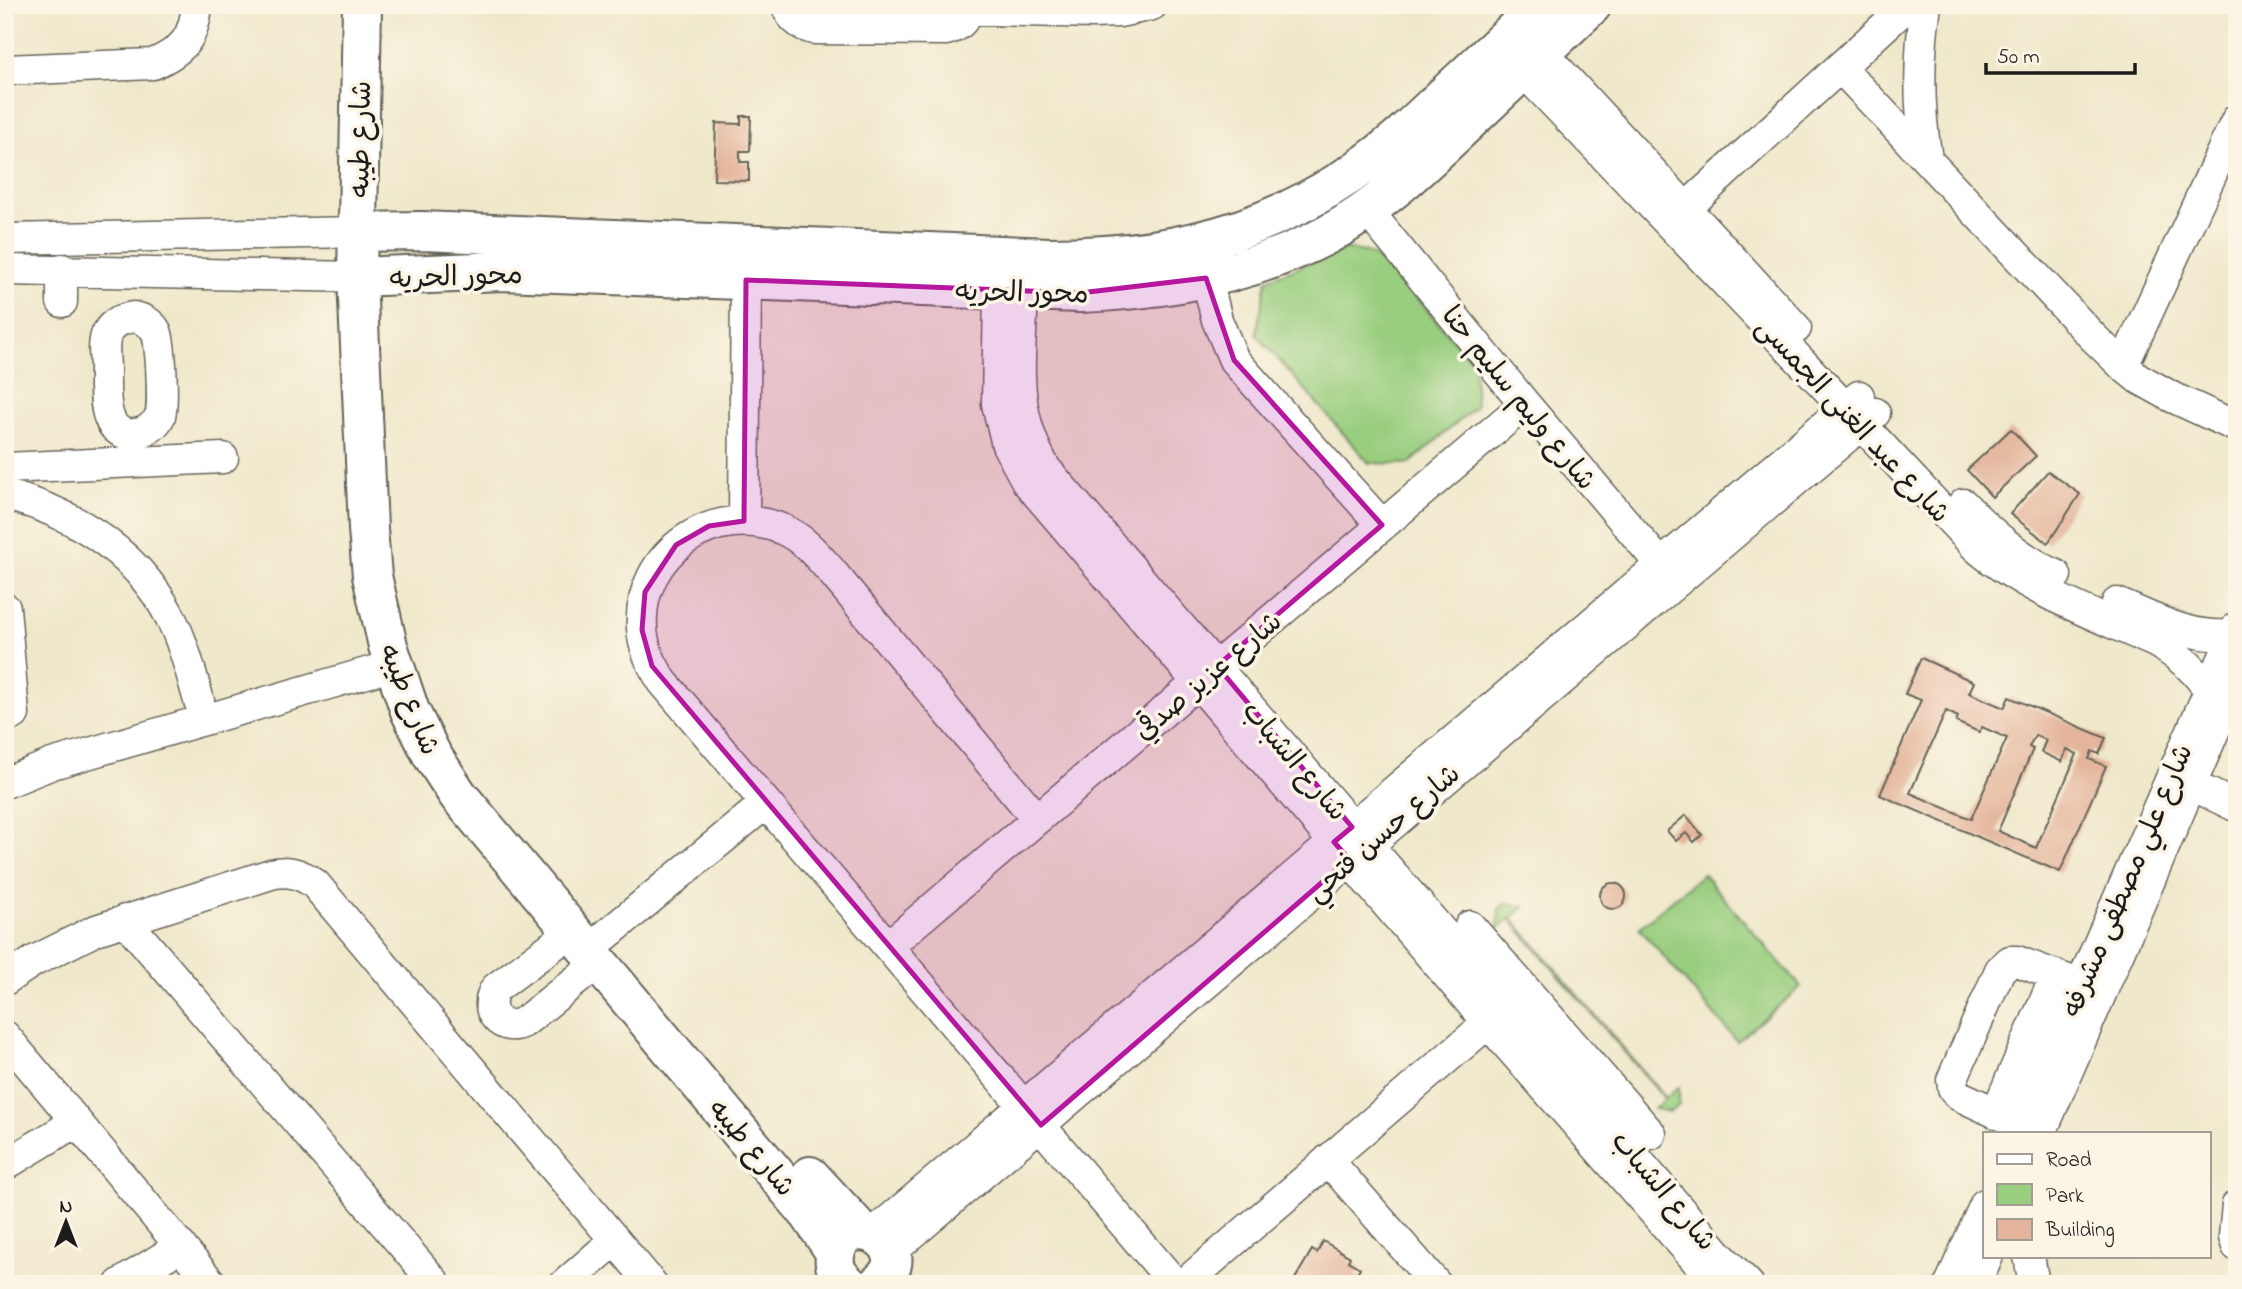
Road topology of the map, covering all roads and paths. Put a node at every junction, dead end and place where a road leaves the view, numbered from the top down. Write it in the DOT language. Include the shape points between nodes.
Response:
graph roads {
  1 [pos="197,5"];
  2 [pos="362,5"];
  3 [pos="385,5"];
  4 [pos="786,5"];
  5 [pos="821,5"];
  6 [pos="1152,5"];
  7 [pos="1541,5"];
  8 [pos="1592,5"];
  9 [pos="1908,5"];
  10 [pos="1926,5"];
  11 [pos="968,10"];
  12 [pos="1532,62"];
  13 [pos="1840,67"];
  14 [pos="5,70"];
  15 [pos="2237,118"];
  16 [pos="1927,159"];
  17 [pos="1686,208"];
  18 [pos="1367,209"];
  19 [pos="368,232"];
  20 [pos="5,239"];
  21 [pos="1203,260"];
  22 [pos="5,270"];
  23 [pos="62,270"];
  24 [pos="133,271"];
  25 [pos="368,277"];
  26 [pos="746,280"];
  27 [pos="1011,291"];
  28 [pos="62,302"];
  29 [pos="134,317"];
  30 [pos="2123,366"];
  31 [pos="1525,404"];
  32 [pos="1860,410"];
  33 [pos="2237,427"];
  34 [pos="223,458"];
  35 [pos="5,468"];
  36 [pos="5,495"];
  37 [pos="744,521"];
  38 [pos="1382,525"];
  39 [pos="1667,574"];
  40 [pos="5,608"];
  41 [pos="2235,632"];
  42 [pos="391,655"];
  43 [pos="1208,674"];
  44 [pos="2222,693"];
  45 [pos="199,701"];
  46 [pos="14,714"];
  47 [pos="5,761"];
  48 [pos="5,783"];
  49 [pos="2192,785"];
  50 [pos="766,803"];
  51 [pos="2237,807"];
  52 [pos="1037,820"];
  53 [pos="1350,843"];
  54 [pos="125,920"];
  55 [pos="1471,926"];
  56 [pos="591,943"];
  57 [pos="888,946"];
  58 [pos="5,980"];
  59 [pos="2068,980"];
  60 [pos="1488,1023"];
  61 [pos="5,1036"];
  62 [pos="1033,1115"];
  63 [pos="76,1122"];
  64 [pos="2018,1126"];
  65 [pos="1651,1134"];
  66 [pos="1328,1160"];
  67 [pos="5,1166"];
  68 [pos="2237,1205"];
  69 [pos="1983,1209"];
  70 [pos="615,1240"];
  71 [pos="181,1246"];
  72 [pos="2237,1246"];
  73 [pos="1987,1258"];
  74 [pos="2029,1258"];
  75 [pos="864,1262"];
  76 [pos="120,1284"];
  77 [pos="212,1284"];
  78 [pos="436,1284"];
  79 [pos="565,1284"];
  80 [pos="652,1284"];
  81 [pos="1175,1284"];
  82 [pos="1184,1284"];
  83 [pos="1436,1284"];
  84 [pos="1717,1284"];
  85 [pos="1748,1284"];
  86 [pos="1950,1284"];
  87 [pos="1976,1284"];
  88 [pos="2034,1284"];
  1 -- 14 [label="street" via="186,42 153,64"];
  2 -- 19 [label="main road, شارع طيبه"];
  3 -- 19 [label="main road, شارع طيبه"];
  4 -- 11 [label="street" via="798,23 813,29 946,30 963,22"];
  5 -- 11 [label="street"];
  6 -- 11 [label="street" via="1093,13"];
  7 -- 21 [label="main road, محور الحريه" via="1362,168 1316,197 1242,230"];
  8 -- 12 [label="main road, محور الحريه"];
  9 -- 13 [label="street"];
  10 -- 16 [label="street" via="1919,91"];
  12 -- 17 [label="street, شارع عبد الغنى الجمسى"];
  12 -- 18 [label="main road, محور الحريه"];
  12 -- 32 [label="street, شارع عبد الغنى الجمسى"];
  13 -- 16 [label="street"];
  13 -- 17 [label="street"];
  15 -- 30 [label="street"];
  16 -- 30 [label="street"];
  17 -- 32 [label="street, شارع عبد الغنى الجمسى"];
  18 -- 21 [label="main road, محور الحريه" via="1328,234 1260,264"];
  18 -- 31 [label="street, شارع وليم سليم حنا"];
  19 -- 20 [label="street"];
  19 -- 21 [label="main road, محور الحريه"];
  19 -- 25 [label="main road, شارع طيبه"];
  21 -- 27 [label="main road, محور الحريه" via="1169,286 1110,292"];
  21 -- 38 [label="street" via="1217,320 1234,360"];
  22 -- 23 [label="street"];
  23 -- 24 [label="street"];
  23 -- 28 [label="street"];
  24 -- 25 [label="street"];
  24 -- 29 [label="street"];
  25 -- 26 [label="main road, محور الحريه" via="503,271"];
  25 -- 42 [label="main road, شارع طيبه" via="370,552 376,600"];
  25 -- 56 [label="main road, شارع طيبه" via="395,575 416,663 443,725 478,783"];
  26 -- 27 [label="main road, محور الحريه"];
  26 -- 37 [label="street"];
  27 -- 43 [label="street, شارع الشباب" via="998,404 1016,464 1041,499"];
  30 -- 33 [label="street" via="2155,388"];
  31 -- 38 [label="street, شارع عزيز صدقي"];
  31 -- 39 [label="street, شارع وليم سليم حنا"];
  32 -- 39 [label="street, شارع حسن فتحي"];
  32 -- 41 [label="street, شارع عبد الغنى الجمسى" via="1989,531 2035,564 2188,632 2210,636"];
  32 -- 44 [label="street, شارع عبد الغنى الجمسى" via="1991,560 2024,582 2157,643"];
  34 -- 35 [label="street"];
  36 -- 45 [label="street" via="69,517 131,563 156,593 175,627"];
  37 -- 50 [label="street" via="709,526 663,558 645,592 642,630 652,666 663,682"];
  37 -- 52 [label="street" via="786,531 819,557"];
  38 -- 43 [label="street, شارع عزيز صدقي"];
  39 -- 53 [label="street, شارع حسن فتحي"];
  40 -- 46 [label="street"];
  41 -- 44 [label="street, شارع علي مصطفى مشرفه"];
  42 -- 45 [label="street"];
  42 -- 48 [label="street"];
  42 -- 56 [label="main road, شارع طيبه" via="410,711 444,775 473,815"];
  43 -- 52 [label="street, شارع عزيز صدقي"];
  43 -- 53 [label="street, شارع الشباب"];
  44 -- 49 [label="street, شارع علي مصطفى مشرفه"];
  44 -- 59 [label="street, شارع علي مصطفى مشرفه"];
  45 -- 47 [label="street"];
  49 -- 51 [label="street"];
  49 -- 64 [label="street, شارع علي مصطفى مشرفه"];
  50 -- 56 [label="street"];
  50 -- 57 [label="street"];
  52 -- 57 [label="street, شارع عزيز صدقي"];
  53 -- 60 [label="street, شارع الشباب"];
  53 -- 62 [label="street, شارع حسن فتحي"];
  53 -- 85 [label="street, شارع الشباب"];
  54 -- 58 [label="street" via="65,944"];
  54 -- 70 [label="street" via="282,871 305,877"];
  54 -- 78 [label="street"];
  55 -- 65 [label="street"];
  56 -- 75 [label="main road, شارع طيبه" via="809,1214"];
  57 -- 62 [label="street"];
  59 -- 64 [label="street, شارع علي مصطفى مشرفه"];
  59 -- 64 [label="street" via="2017,961 2004,965 1952,1080 1958,1095"];
  60 -- 66 [label="street"];
  60 -- 84 [label="street, شارع الشباب"];
  61 -- 63 [label="street"];
  62 -- 75 [label="street, شارع حسن فتحي"];
  62 -- 81 [label="street"];
  63 -- 67 [label="street"];
  63 -- 71 [label="street"];
  66 -- 82 [label="street"];
  66 -- 83 [label="street"];
  68 -- 72 [label="street"];
  69 -- 86 [label="street"];
  70 -- 79 [label="street"];
  70 -- 80 [label="street"];
  71 -- 76 [label="street"];
  71 -- 77 [label="street"];
  73 -- 87 [label="street"];
  74 -- 88 [label="street"];
}
